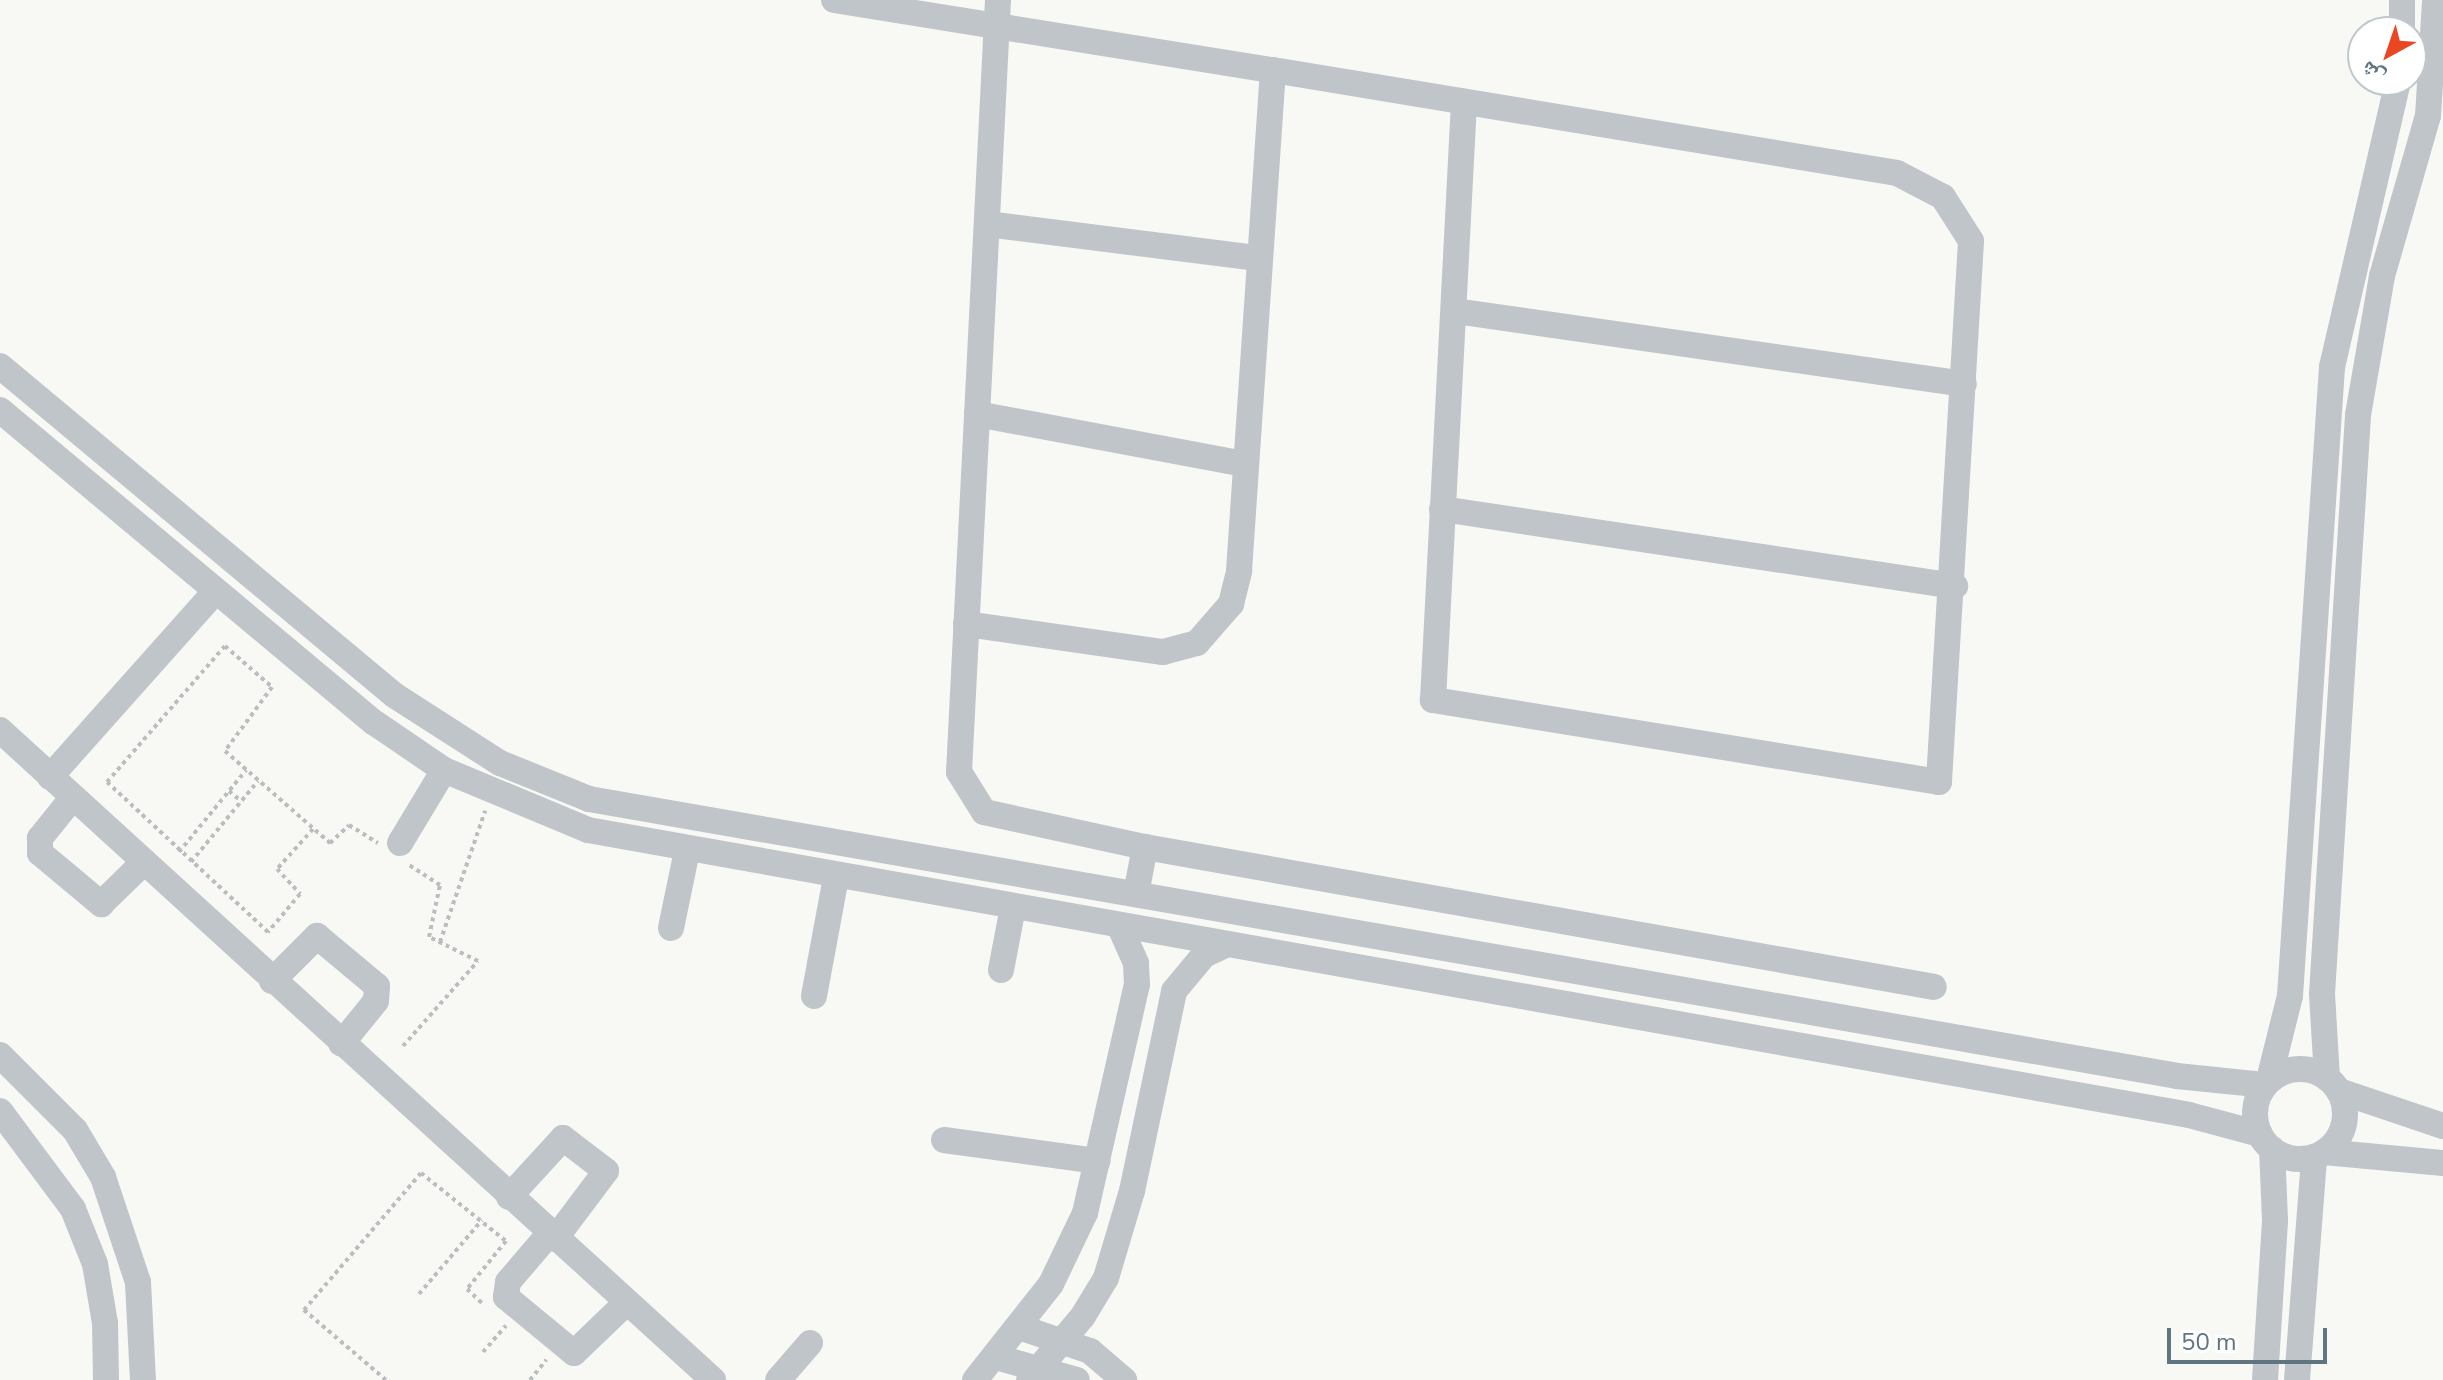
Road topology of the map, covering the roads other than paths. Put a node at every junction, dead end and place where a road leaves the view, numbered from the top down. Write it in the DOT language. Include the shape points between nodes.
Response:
graph roads {
  1 [pos="834,0"];
  2 [pos="998,0"];
  3 [pos="2435,0"];
  4 [pos="996,28"];
  5 [pos="1273,70"];
  6 [pos="2394,96"];
  7 [pos="1464,102"];
  8 [pos="987,224"];
  9 [pos="1258,258"];
  10 [pos="1455,311"];
  11 [pos="0,366"];
  12 [pos="1964,384"];
  13 [pos="0,410"];
  14 [pos="977,414"];
  15 [pos="1244,464"];
  16 [pos="130,476"];
  17 [pos="107,500"];
  18 [pos="1442,509"];
  19 [pos="1955,586"];
  20 [pos="216,591"];
  21 [pos="966,624"];
  22 [pos="328,643"];
  23 [pos="306,665"];
  24 [pos="0,730"];
  25 [pos="444,770"];
  26 [pos="50,777"];
  27 [pos="73,797"];
  28 [pos="1145,847"];
  29 [pos="395,850"];
  30 [pos="687,851"];
  31 [pos="144,862"];
  32 [pos="836,877"];
  33 [pos="1064,882"];
  34 [pos="1136,894"];
  35 [pos="1013,907"];
  36 [pos="1059,914"];
  37 [pos="1310,922"];
  38 [pos="1120,927"];
  39 [pos="671,928"];
  40 [pos="1225,945"];
  41 [pos="1304,959"];
  42 [pos="1001,970"];
  43 [pos="272,981"];
  44 [pos="1934,987"];
  45 [pos="814,996"];
  46 [pos="341,1044"];
  47 [pos="0,1055"];
  48 [pos="2267,1083"];
  49 [pos="2333,1084"];
  50 [pos="0,1111"];
  51 [pos="2443,1126"];
  52 [pos="944,1140"];
  53 [pos="2266,1141"];
  54 [pos="2319,1154"];
  55 [pos="1098,1161"];
  56 [pos="2443,1163"];
  57 [pos="509,1197"];
  58 [pos="552,1236"];
  59 [pos="626,1303"];
  60 [pos="1019,1327"];
  61 [pos="1063,1339"];
  62 [pos="810,1343"];
  63 [pos="996,1357"];
  64 [pos="1034,1373"];
  65 [pos="106,1380"];
  66 [pos="143,1380"];
  67 [pos="713,1380"];
  68 [pos="778,1380"];
  69 [pos="975,1380"];
  70 [pos="1077,1380"];
  71 [pos="1124,1380"];
  72 [pos="2265,1380"];
  73 [pos="2297,1380"];
  1 -- 4 [label="street"];
  2 -- 4 [label="street"];
  3 -- 49 [label="street" via="2428,116 2382,276 2358,415 2322,994"];
  4 -- 5 [label="street"];
  4 -- 8 [label="street"];
  5 -- 7 [label="street"];
  5 -- 9 [label="street"];
  6 -- 48 [label="street" via="2332,367 2290,996"];
  7 -- 10 [label="street"];
  7 -- 12 [label="street" via="1922,182 1960,217 1971,241"];
  8 -- 9 [label="street"];
  8 -- 14 [label="street"];
  9 -- 15 [label="street"];
  10 -- 12 [label="street"];
  10 -- 18 [label="street"];
  11 -- 16 [label="street"];
  12 -- 19 [label="street"];
  13 -- 17 [label="street"];
  14 -- 15 [label="street"];
  14 -- 21 [label="street"];
  15 -- 21 [label="street" via="1239,571 1231,604 1197,643 1163,652"];
  16 -- 17 [label="street"];
  16 -- 22 [label="street"];
  17 -- 20 [label="street"];
  18 -- 19 [label="street"];
  18 -- 19 [label="street" via="1433,700 1939,782"];
  20 -- 23 [label="street"];
  20 -- 26 [label="street"];
  21 -- 28 [label="street" via="959,772 974,801 996,819"];
  22 -- 23 [label="street"];
  22 -- 33 [label="street" via="458,739 589,799"];
  23 -- 25 [label="street"];
  24 -- 26 [label="street"];
  25 -- 29 [label="street"];
  25 -- 30 [label="street" via="491,794 588,830"];
  26 -- 27 [label="street"];
  27 -- 31 [label="street"];
  27 -- 31 [label="street" via="40,838 40,853 101,904"];
  28 -- 34 [label="street"];
  28 -- 44 [label="street"];
  30 -- 32 [label="street"];
  30 -- 39 [label="street"];
  31 -- 43 [label="street"];
  32 -- 35 [label="street"];
  32 -- 45 [label="street"];
  33 -- 34 [label="street"];
  33 -- 36 [label="street"];
  34 -- 37 [label="street"];
  35 -- 36 [label="street"];
  35 -- 42 [label="street"];
  36 -- 38 [label="street"];
  37 -- 41 [label="street"];
  37 -- 48 [label="street" via="2177,1076"];
  38 -- 40 [label="street"];
  38 -- 55 [label="street" via="1136,963 1137,984"];
  40 -- 41 [label="street"];
  40 -- 61 [label="street" via="1204,955 1174,991 1116,1250 1096,1297"];
  41 -- 53 [label="street" via="2189,1115"];
  43 -- 46 [label="street"];
  43 -- 46 [label="street" via="317,936 377,986 376,1001"];
  46 -- 57 [label="street"];
  47 -- 66 [label="street" via="75,1130 103,1177 138,1282"];
  48 -- 49 [label="street" via="2291,1069"];
  48 -- 53 [label="street" via="2255,1109"];
  49 -- 51 [label="street"];
  49 -- 54 [label="street" via="2341,1131"];
  50 -- 65 [label="street" via="73,1209 95,1264 105,1323"];
  52 -- 55 [label="street"];
  53 -- 54 [label="street"];
  53 -- 72 [label="street" via="2275,1220"];
  54 -- 56 [label="street"];
  54 -- 73 [label="street"];
  55 -- 60 [label="street" via="1076,1238"];
  57 -- 58 [label="street"];
  57 -- 58 [label="street" via="563,1138 606,1171"];
  58 -- 59 [label="street"];
  58 -- 59 [label="street" via="508,1282 506,1297 574,1353 585,1349"];
  59 -- 67 [label="street"];
  60 -- 61 [label="street"];
  60 -- 63 [label="street"];
  61 -- 64 [label="street"];
  61 -- 71 [label="street" via="1090,1351"];
  62 -- 68 [label="street"];
  63 -- 64 [label="street"];
  63 -- 69 [label="street"];
  64 -- 70 [label="street"];
}
